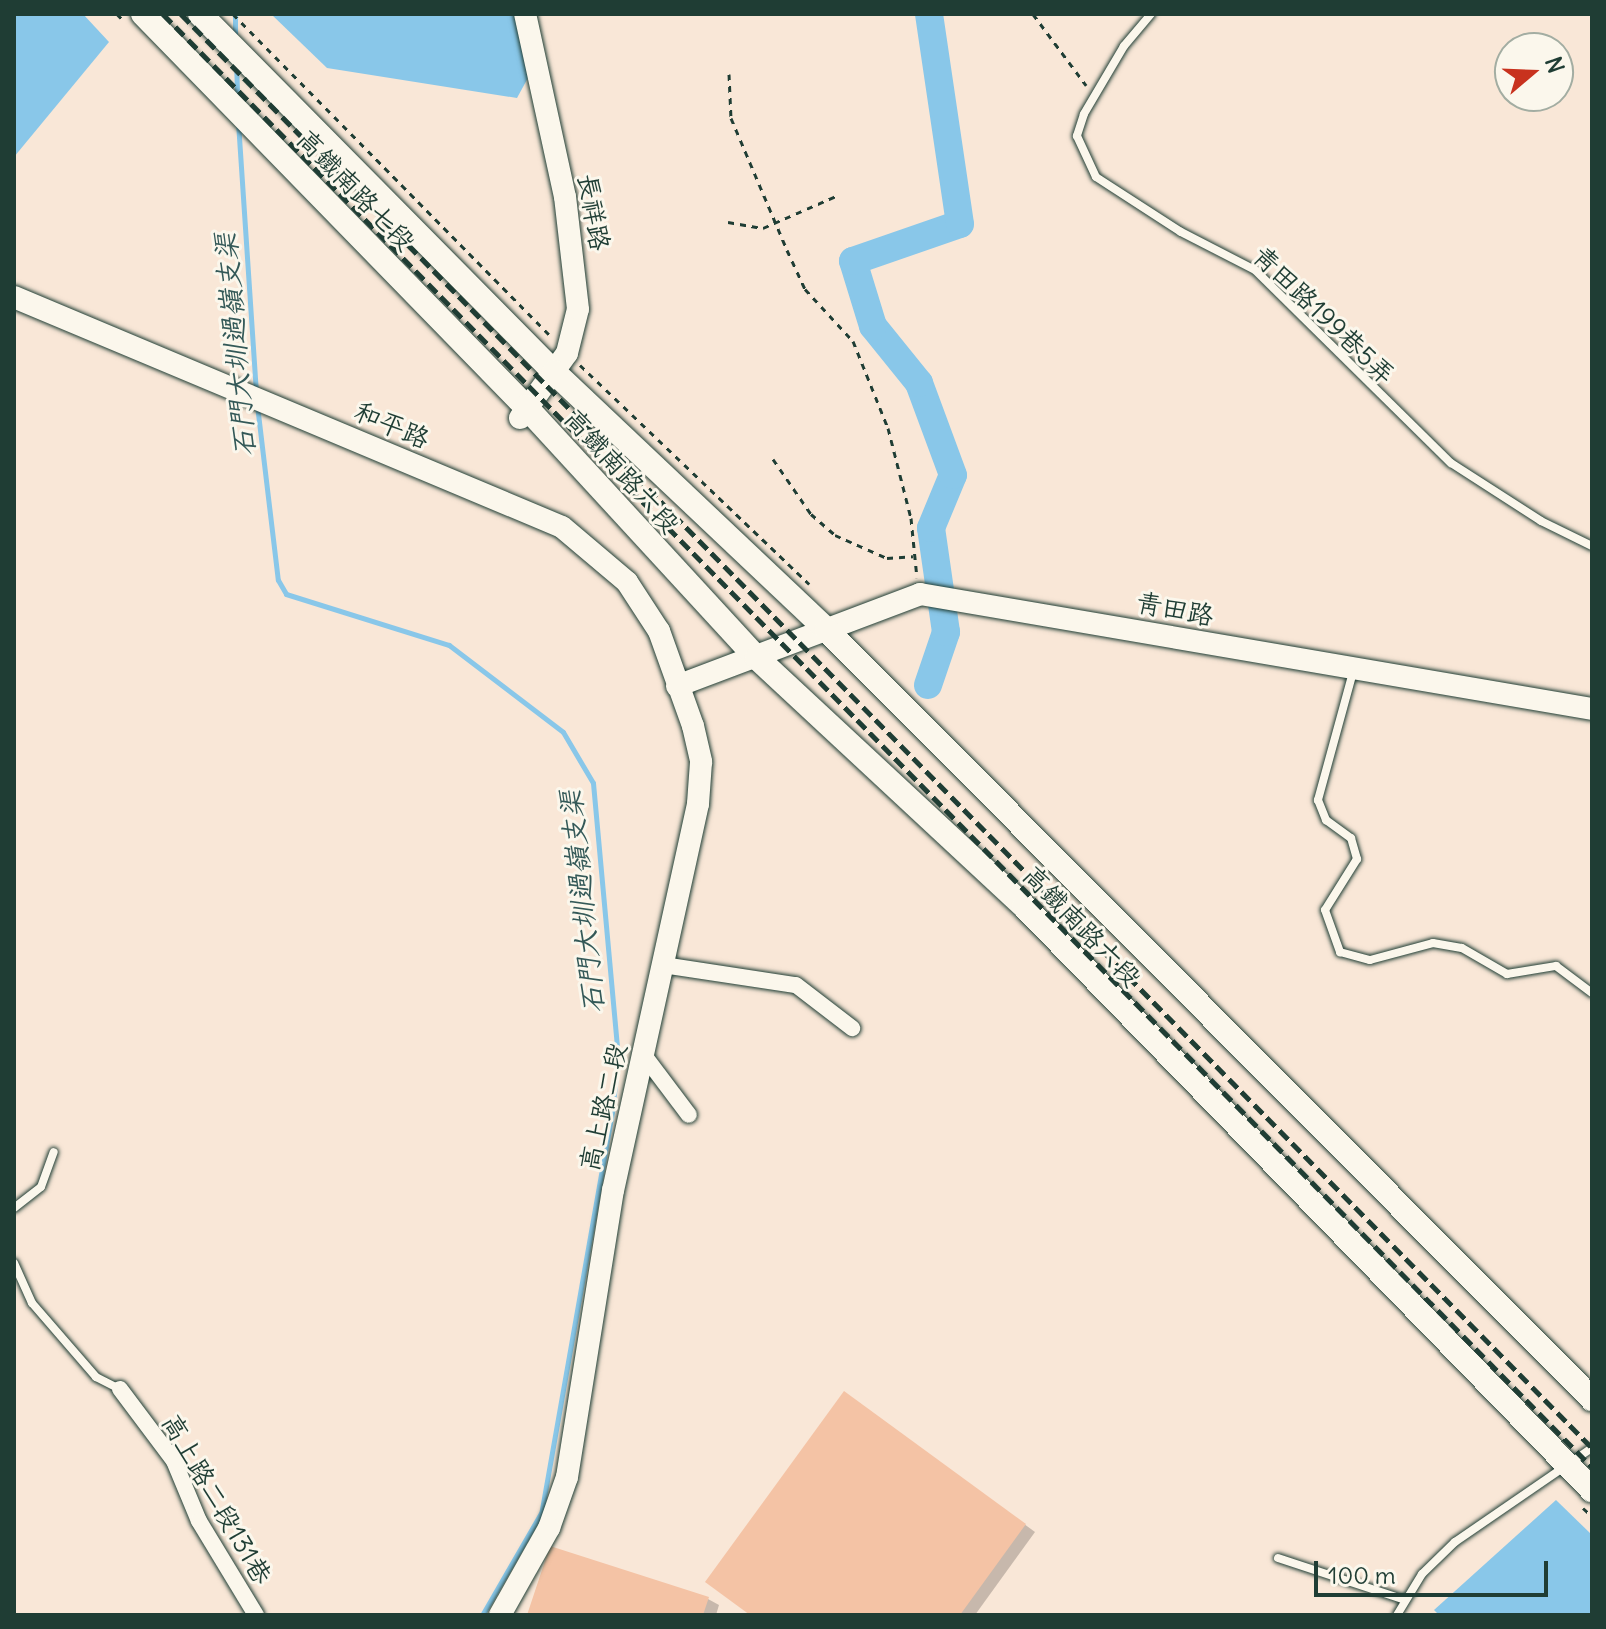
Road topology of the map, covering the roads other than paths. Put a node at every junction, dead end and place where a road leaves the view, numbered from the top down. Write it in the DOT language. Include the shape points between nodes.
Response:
graph roads {
  1 [pos="143,14"];
  2 [pos="525,14"];
  3 [pos="1151,14"];
  4 [pos="219,26"];
  5 [pos="14,297"];
  6 [pos="554,372"];
  7 [pos="523,413"];
  8 [pos="1592,546"];
  9 [pos="827,630"];
  10 [pos="757,658"];
  11 [pos="1353,671"];
  12 [pos="677,686"];
  13 [pos="1592,709"];
  14 [pos="663,965"];
  15 [pos="1592,993"];
  16 [pos="852,1028"];
  17 [pos="643,1054"];
  18 [pos="689,1115"];
  19 [pos="54,1152"];
  20 [pos="14,1208"];
  21 [pos="14,1263"];
  22 [pos="120,1389"];
  23 [pos="1592,1399"];
  24 [pos="1592,1448"];
  25 [pos="1565,1464"];
  26 [pos="1592,1490"];
  27 [pos="1278,1558"];
  28 [pos="1405,1600"];
  29 [pos="256,1615"];
  30 [pos="500,1615"];
  31 [pos="1397,1615"];
  1 -- 7 [label="main road, 高鐵南路七段"];
  2 -- 6 [label="street, 長祥路" via="575,262 578,309 567,353"];
  3 -- 8 [label="lane, 青田路199巷5弄" via="1094,94 1077,136 1096,177 1181,232 1255,270 1451,463 1541,521"];
  4 -- 6 [label="main road, 高鐵南路七段"];
  5 -- 12 [label="street, 和平路" via="562,527 627,582 659,631"];
  6 -- 7 [label="street, 長祥路"];
  6 -- 9 [label="main road, 高鐵南路六段"];
  7 -- 10 [label="main road, 高鐵南路六段"];
  9 -- 10 [label="street"];
  9 -- 11 [label="street, 青田路" via="937,596"];
  9 -- 23 [label="main road, 高鐵南路六段"];
  10 -- 12 [label="street"];
  10 -- 25 [label="main road, 高鐵南路六段" via="1024,906"];
  11 -- 13 [label="street, 青田路"];
  11 -- 15 [label="lane" via="1318,800 1326,820 1351,838 1357,859 1325,910 1340,952 1370,960 1433,943 1462,948 1507,974 1556,966"];
  12 -- 14 [label="street, 高上路二段" via="701,762 698,804"];
  14 -- 16 [label="street" via="796,985"];
  14 -- 17 [label="street, 高上路二段"];
  17 -- 18 [label="street"];
  17 -- 30 [label="street, 高上路二段" via="613,1190 567,1477 549,1528"];
  19 -- 20 [label="lane" via="41,1187"];
  21 -- 22 [label="lane, 高上路二段131巷" via="32,1303 96,1377"];
  22 -- 29 [label="street, 高上路二段131巷" via="174,1461 199,1521"];
  24 -- 25 [label="lane"];
  25 -- 26 [label="main road, 高鐵南路六段"];
  25 -- 28 [label="lane" via="1455,1542 1422,1574"];
  27 -- 28 [label="lane"];
  28 -- 31 [label="lane"];
}
